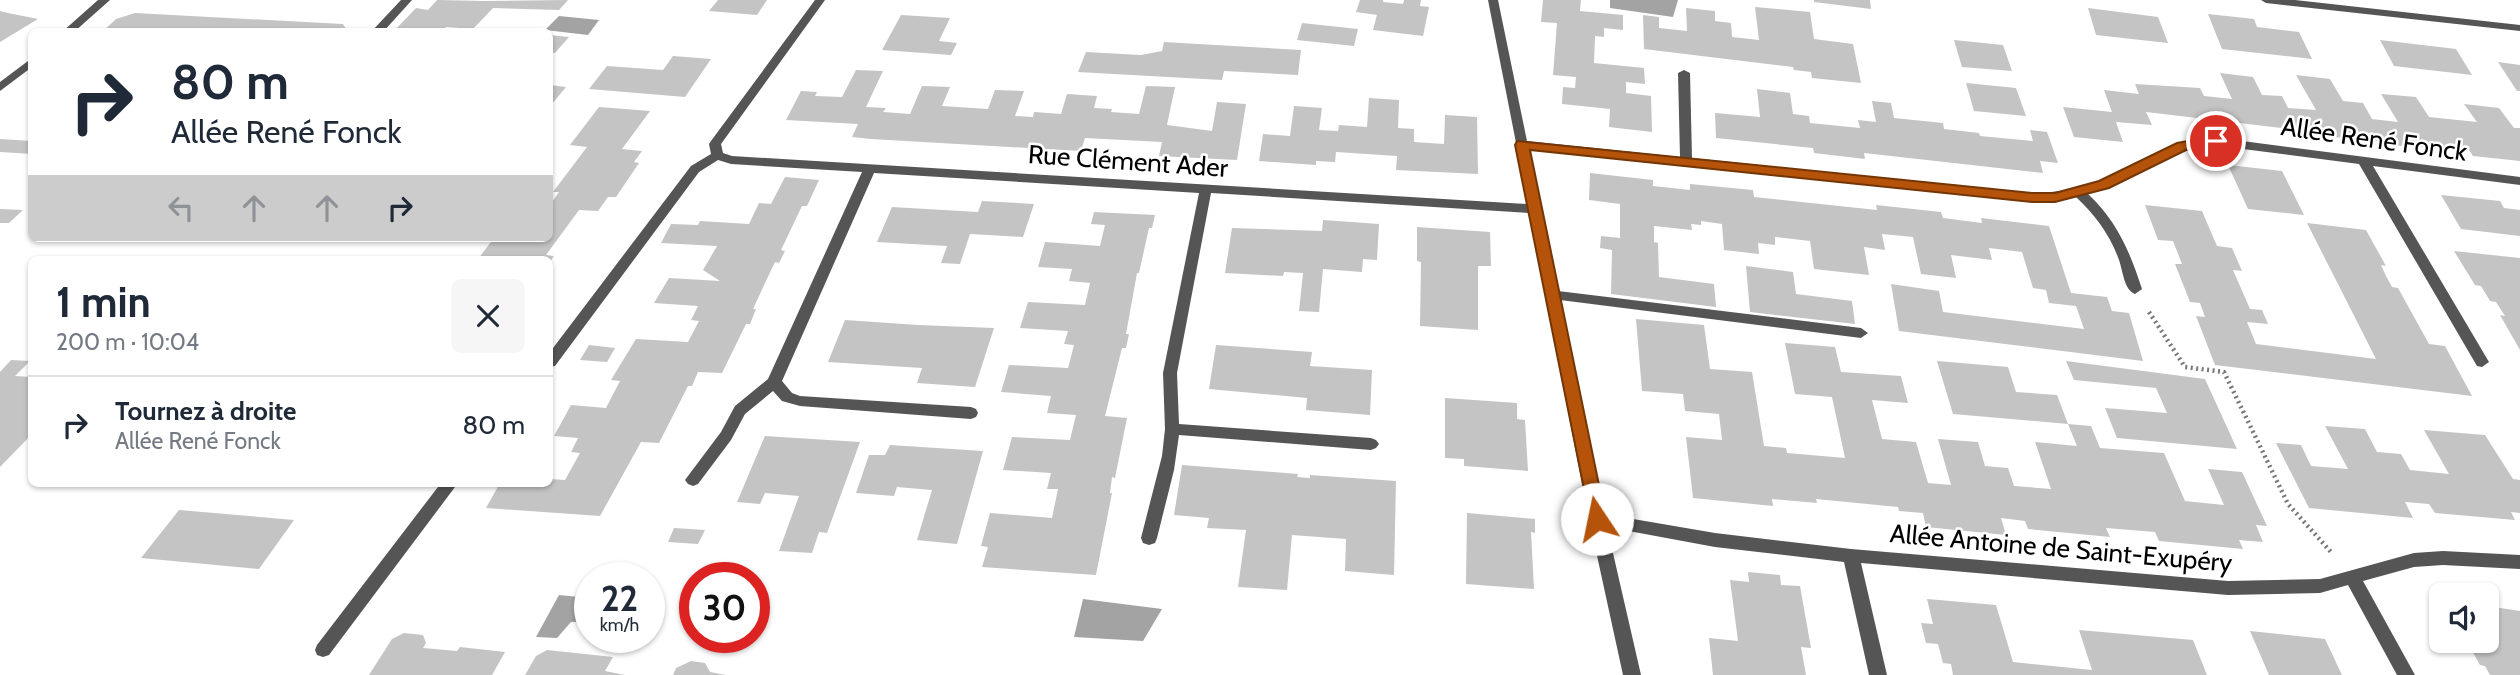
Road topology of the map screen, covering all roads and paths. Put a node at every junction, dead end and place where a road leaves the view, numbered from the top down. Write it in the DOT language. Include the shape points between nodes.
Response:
graph roads {
  1 [pos="105,0"];
  2 [pos="407,0"];
  3 [pos="820,0"];
  4 [pos="1493,0"];
  5 [pos="2266,0"];
  6 [pos="72,28"];
  7 [pos="380,28"];
  8 [pos="2520,28"];
  9 [pos="28,64"];
  10 [pos="1684,74"];
  11 [pos="0,88"];
  12 [pos="1522,145"];
  13 [pos="718,155"];
  14 [pos="1686,160"];
  15 [pos="2363,160"];
  16 [pos="870,167"];
  17 [pos="2520,181"];
  18 [pos="1206,188"];
  19 [pos="2079,192"];
  20 [pos="1537,209"];
  21 [pos="2136,289"];
  22 [pos="1554,295"];
  23 [pos="1861,333"];
  24 [pos="553,358"];
  25 [pos="2482,362"];
  26 [pos="774,382"];
  27 [pos="971,413"];
  28 [pos="1172,429"];
  29 [pos="1371,444"];
  30 [pos="694,480"];
  31 [pos="447,487"];
  32 [pos="1597,519"];
  33 [pos="1149,538"];
  34 [pos="1851,556"];
  35 [pos="2520,562"];
  36 [pos="2352,577"];
  37 [pos="323,650"];
  38 [pos="1632,675"];
  39 [pos="1878,675"];
  40 [pos="2406,675"];
  1 -- 6 [label="street"];
  2 -- 7 [label="street"];
  3 -- 13 [label="street" via="716,145"];
  4 -- 12 [label="street"];
  5 -- 8 [label="street"];
  9 -- 11 [label="street"];
  10 -- 14 [label="street"];
  12 -- 14 [label="street, Allée René Fonck"];
  12 -- 20 [label="street"];
  13 -- 16 [label="street, Rue Clément Ader" via="731,160"];
  13 -- 24 [label="street" via="695,169"];
  14 -- 19 [label="street, Allée René Fonck" via="2032,198"];
  15 -- 17 [label="street, Allée René Fonck"];
  15 -- 19 [label="street, Allée René Fonck" via="2204,140"];
  15 -- 25 [label="street"];
  16 -- 18 [label="street, Rue Clément Ader"];
  16 -- 26 [label="street"];
  18 -- 20 [label="street, Rue Clément Ader"];
  18 -- 28 [label="street" via="1170,373"];
  19 -- 21 [label="street" via="2116,234"];
  20 -- 22 [label="street"];
  21 -- 36 [label="path" via="2185,367 2224,372 2288,504"];
  22 -- 23 [label="street"];
  22 -- 32 [label="street"];
  26 -- 27 [label="street" via="788,397 800,401"];
  26 -- 30 [label="street" via="740,410"];
  28 -- 29 [label="street"];
  28 -- 33 [label="street"];
  31 -- 37 [label="street"];
  32 -- 34 [label="street, Allée Antoine de Saint-Exupéry" via="1715,540"];
  32 -- 38 [label="street"];
  34 -- 36 [label="street, Allée Antoine de Saint-Exupéry" via="2228,587 2320,586"];
  34 -- 39 [label="street"];
  35 -- 36 [label="street, Allée Antoine de Saint-Exupéry" via="2424,559"];
  36 -- 40 [label="street"];
}
